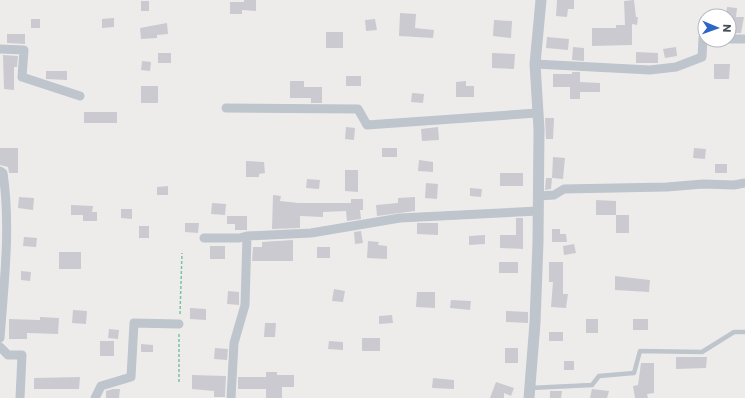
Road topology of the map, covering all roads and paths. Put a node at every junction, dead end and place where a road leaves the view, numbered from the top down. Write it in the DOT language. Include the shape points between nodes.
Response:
graph roads {
  1 [pos="541,0"];
  2 [pos="702,48"];
  3 [pos="0,49"];
  4 [pos="535,64"];
  5 [pos="80,96"];
  6 [pos="226,108"];
  7 [pos="536,113"];
  8 [pos="0,171"];
  9 [pos="745,184"];
  10 [pos="539,196"];
  11 [pos="538,211"];
  12 [pos="247,236"];
  13 [pos="204,238"];
  14 [pos="179,324"];
  15 [pos="745,332"];
  16 [pos="0,338"];
  17 [pos="0,347"];
  18 [pos="529,393"];
  19 [pos="20,398"];
  20 [pos="95,398"];
  21 [pos="231,398"];
  1 -- 4 [label="street"];
  2 -- 4 [label="street" via="702,57 676,67 650,70"];
  3 -- 5 [label="street" via="24,50 22,76"];
  4 -- 7 [label="street"];
  6 -- 7 [label="street" via="358,109 368,125"];
  7 -- 10 [label="street" via="539,129"];
  8 -- 16 [label="street" via="3,173 7,198 7,250"];
  9 -- 10 [label="street" via="564,190 554,195"];
  10 -- 11 [label="street"];
  11 -- 12 [label="street" via="400,218 312,233"];
  11 -- 18 [label="street" via="535,323"];
  12 -- 13 [label="street"];
  12 -- 21 [label="street" via="245,305 234,343"];
  14 -- 20 [label="street" via="134,323 131,377 101,386"];
  15 -- 18 [label="lane" via="734,332 702,352 640,351 634,373 599,376 592,385"];
  17 -- 19 [label="street" via="8,355 22,355"];
}
